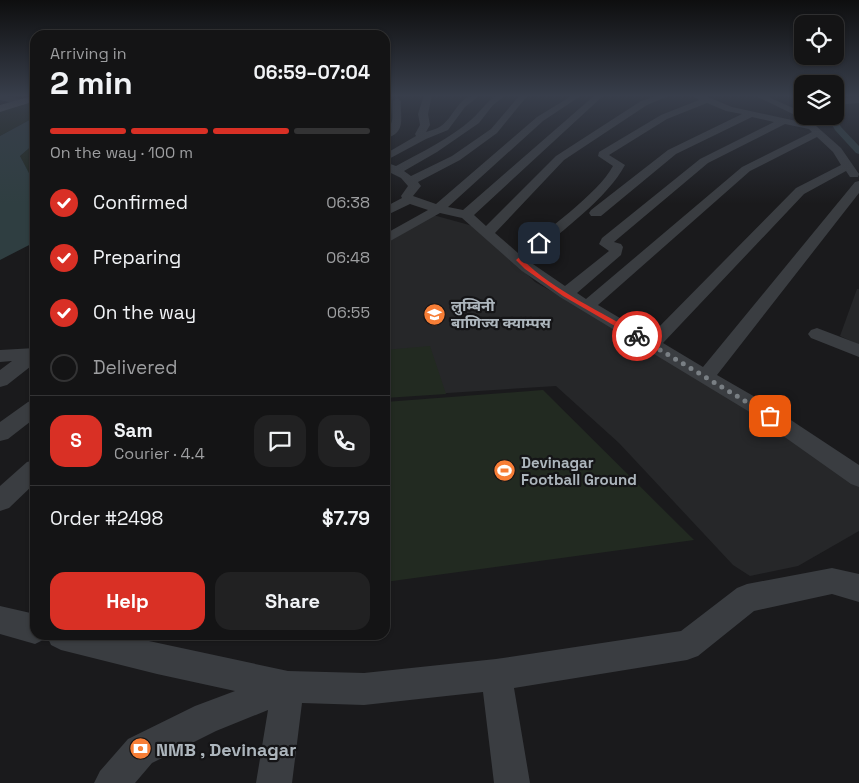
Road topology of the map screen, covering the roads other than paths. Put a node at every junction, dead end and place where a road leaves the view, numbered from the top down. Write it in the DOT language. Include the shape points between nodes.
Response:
graph roads {
  1 [pos="421,132"];
  2 [pos="435,132"];
  3 [pos="460,132"];
  4 [pos="493,132"];
  5 [pos="526,132"];
  6 [pos="559,132"];
  7 [pos="600,132"];
  8 [pos="640,132"];
  9 [pos="710,132"];
  10 [pos="762,132"];
  11 [pos="812,132"];
  12 [pos="817,132"];
  13 [pos="422,136"];
  14 [pos="847,166"];
  15 [pos="393,170"];
  16 [pos="859,184"];
  17 [pos="409,198"];
  18 [pos="390,209"];
  19 [pos="438,209"];
  20 [pos="596,213"];
  21 [pos="466,215"];
  22 [pos="487,233"];
  23 [pos="390,237"];
  24 [pos="519,260"];
  25 [pos="566,294"];
  26 [pos="587,306"];
  27 [pos="817,334"];
  28 [pos="651,345"];
  29 [pos="859,351"];
  30 [pos="30,354"];
  31 [pos="0,356"];
  32 [pos="30,358"];
  33 [pos="706,376"];
  34 [pos="0,380"];
  35 [pos="30,411"];
  36 [pos="0,433"];
  37 [pos="30,474"];
  38 [pos="859,477"];
  39 [pos="0,501"];
  40 [pos="859,588"];
  41 [pos="0,620"];
  42 [pos="30,627"];
  43 [pos="81,640"];
  44 [pos="496,675"];
  45 [pos="288,687"];
  46 [pos="112,783"];
  47 [pos="274,783"];
  48 [pos="512,783"];
  1 -- 13 [label="street"];
  2 -- 13 [label="street"];
  3 -- 15 [label="street"];
  4 -- 15 [label="street" via="456,158"];
  5 -- 19 [label="street"];
  6 -- 21 [label="street"];
  7 -- 22 [label="street" via="560,158"];
  8 -- 24 [label="street" via="603,154 619,165 618,169 604,186"];
  9 -- 20 [label="street" via="672,152"];
  10 -- 25 [label="street" via="704,161 607,241 606,244 616,248 616,252"];
  11 -- 26 [label="street" via="746,169"];
  12 -- 14 [label="street" via="837,150"];
  13 -- 15 [label="street"];
  14 -- 16 [label="street"];
  14 -- 28 [label="street" via="800,191"];
  15 -- 17 [label="street" via="416,186 407,196"];
  16 -- 33 [label="street"];
  17 -- 18 [label="street"];
  17 -- 19 [label="street"];
  19 -- 21 [label="street"];
  19 -- 23 [label="street"];
  21 -- 22 [label="street"];
  22 -- 24 [label="street"];
  24 -- 25 [label="street"];
  25 -- 26 [label="street"];
  26 -- 28 [label="street"];
  27 -- 29 [label="street"];
  28 -- 33 [label="street"];
  30 -- 31 [label="street"];
  32 -- 34 [label="street"];
  33 -- 38 [label="street"];
  35 -- 36 [label="street"];
  37 -- 39 [label="street"];
  40 -- 44 [label="street" via="832,581 747,598 687,645"];
  41 -- 42 [label="street"];
  43 -- 45 [label="street"];
  44 -- 45 [label="street" via="364,689"];
  44 -- 48 [label="street"];
  45 -- 46 [label="street" via="207,718 140,751"];
  45 -- 47 [label="street"];
}
